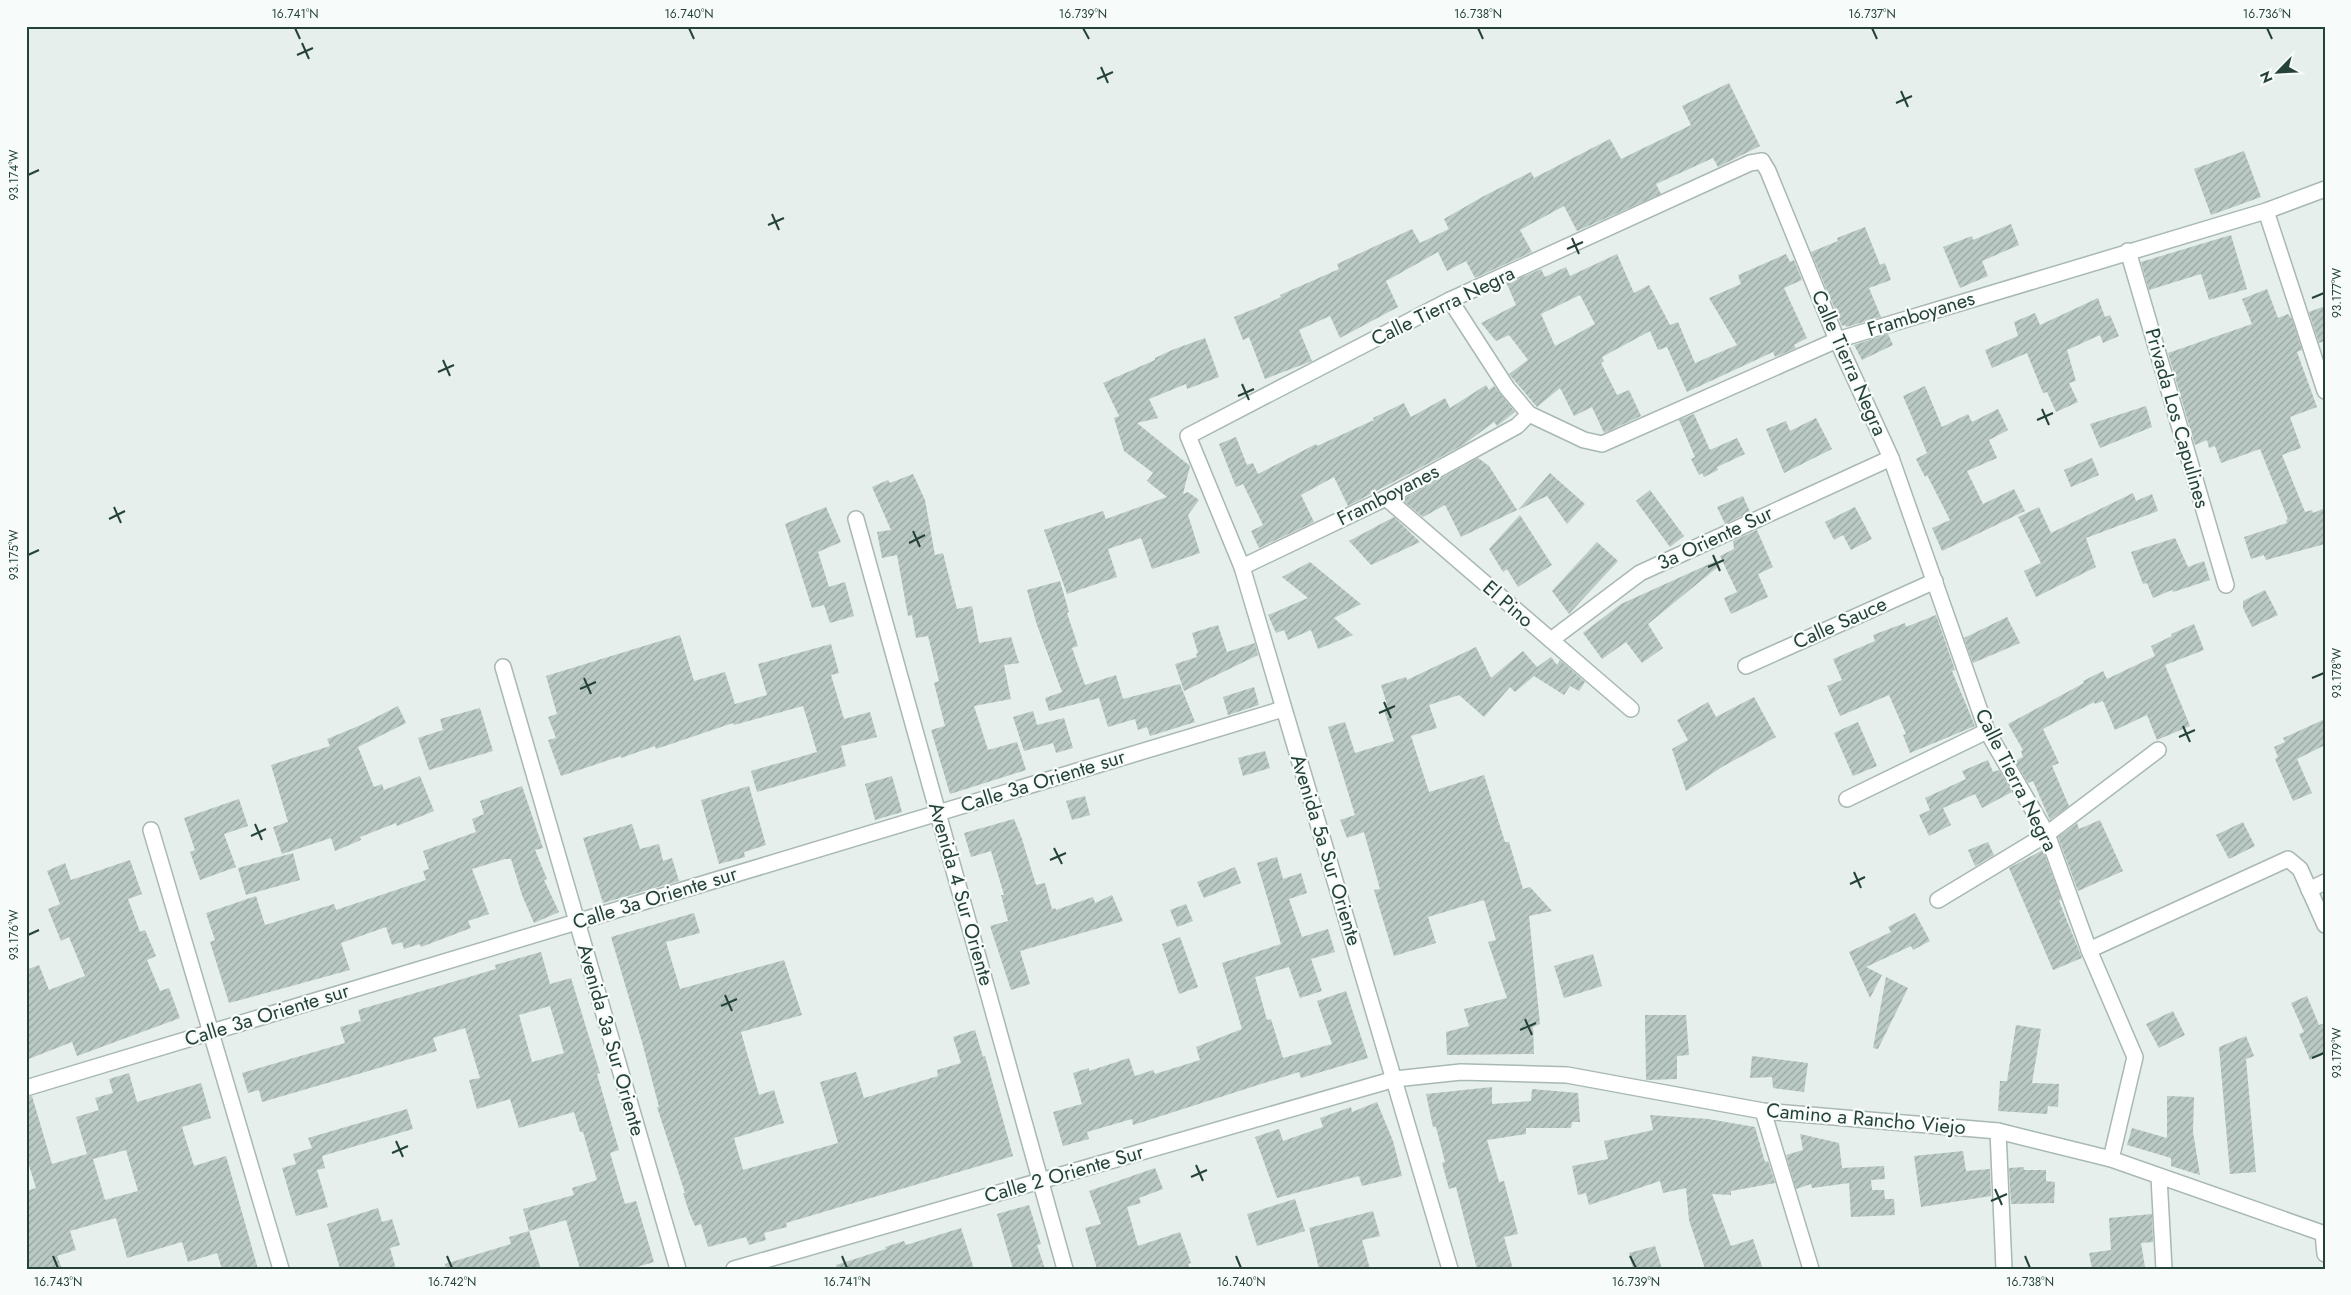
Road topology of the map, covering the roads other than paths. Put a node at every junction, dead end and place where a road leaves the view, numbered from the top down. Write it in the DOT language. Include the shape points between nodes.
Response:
graph roads {
  1 [pos="2325,189"];
  2 [pos="2266,211"];
  3 [pos="2128,252"];
  4 [pos="1450,300"];
  5 [pos="1837,340"];
  6 [pos="2325,391"];
  7 [pos="1530,414"];
  8 [pos="1188,436"];
  9 [pos="1891,458"];
  10 [pos="1386,498"];
  11 [pos="856,519"];
  12 [pos="1242,567"];
  13 [pos="1935,581"];
  14 [pos="2226,584"];
  15 [pos="1551,640"];
  16 [pos="1746,666"];
  17 [pos="503,667"];
  18 [pos="1283,709"];
  19 [pos="1631,709"];
  20 [pos="1987,731"];
  21 [pos="2158,750"];
  22 [pos="1847,799"];
  23 [pos="938,813"];
  24 [pos="151,830"];
  25 [pos="2046,834"];
  26 [pos="2325,882"];
  27 [pos="2309,890"];
  28 [pos="1938,900"];
  29 [pos="577,922"];
  30 [pos="2325,925"];
  31 [pos="2089,950"];
  32 [pos="211,1032"];
  33 [pos="1395,1079"];
  34 [pos="26,1088"];
  35 [pos="1763,1111"];
  36 [pos="1998,1131"];
  37 [pos="2111,1159"];
  38 [pos="2159,1177"];
  39 [pos="1041,1181"];
  40 [pos="2324,1234"];
  41 [pos="2325,1254"];
  42 [pos="281,1269"];
  43 [pos="678,1269"];
  44 [pos="734,1269"];
  45 [pos="1066,1269"];
  46 [pos="1450,1269"];
  47 [pos="1811,1269"];
  48 [pos="2004,1269"];
  49 [pos="2164,1269"];
  1 -- 2 [label="street, Framboyanes"];
  2 -- 3 [label="street, Framboyanes"];
  2 -- 6 [label="street"];
  3 -- 5 [label="street, Framboyanes"];
  3 -- 14 [label="street, Privada Los Capulines"];
  4 -- 5 [label="street, Calle Tierra Negra" via="1750,163 1762,161"];
  4 -- 7 [label="street, Framboyanes" via="1507,388"];
  4 -- 8 [label="street, Calle Tierra Negra"];
  5 -- 7 [label="street, Framboyanes" via="1602,444 1584,440"];
  5 -- 9 [label="street, Calle Tierra Negra"];
  7 -- 10 [label="street, Framboyanes" via="1517,426"];
  8 -- 12 [label="street, Avenida 5a Sur Oriente"];
  9 -- 13 [label="street, Calle Tierra Negra"];
  9 -- 15 [label="street, 3a Oriente Sur" via="1640,573"];
  10 -- 12 [label="street, Framboyanes"];
  10 -- 15 [label="street, El Pino"];
  11 -- 23 [label="street, Avenida 4 Sur Oriente"];
  12 -- 18 [label="street, Avenida 5a Sur Oriente"];
  13 -- 16 [label="street, Calle Sauce"];
  13 -- 20 [label="street, Calle Tierra Negra"];
  15 -- 19 [label="street, El Pino"];
  17 -- 29 [label="street, Avenida 3a Sur Oriente"];
  18 -- 23 [label="street, Calle 3a Oriente sur"];
  18 -- 33 [label="street, Avenida 5a Sur Oriente"];
  20 -- 22 [label="street"];
  20 -- 25 [label="street, Calle Tierra Negra"];
  21 -- 25 [label="street"];
  23 -- 29 [label="street, Calle 3a Oriente sur"];
  23 -- 39 [label="street, Avenida 4 Sur Oriente"];
  24 -- 32 [label="street"];
  25 -- 28 [label="street"];
  25 -- 31 [label="street, Calle Tierra Negra"];
  26 -- 27 [label="street"];
  27 -- 30 [label="street"];
  27 -- 31 [label="street" via="2300,870 2288,859"];
  29 -- 32 [label="street, Calle 3a Oriente sur"];
  29 -- 43 [label="street, Avenida 3a Sur Oriente"];
  31 -- 37 [label="street, Calle Tierra Negra" via="2135,1057"];
  32 -- 34 [label="street, Calle 3a Oriente sur"];
  32 -- 42 [label="street"];
  33 -- 35 [label="street, Camino a Rancho Viejo" via="1461,1072 1567,1075"];
  33 -- 39 [label="street, Calle 2 Oriente Sur"];
  33 -- 46 [label="street, Avenida 5a Sur Oriente"];
  35 -- 36 [label="street, Camino a Rancho Viejo"];
  35 -- 47 [label="street"];
  36 -- 37 [label="street, Camino a Rancho Viejo"];
  36 -- 48 [label="street"];
  37 -- 38 [label="street, Camino a Rancho Viejo"];
  38 -- 40 [label="street, Camino a Rancho Viejo"];
  38 -- 49 [label="street"];
  39 -- 44 [label="street, Calle 2 Oriente Sur"];
  39 -- 45 [label="street, Avenida 4 Sur Oriente"];
  40 -- 41 [label="street"];
}
